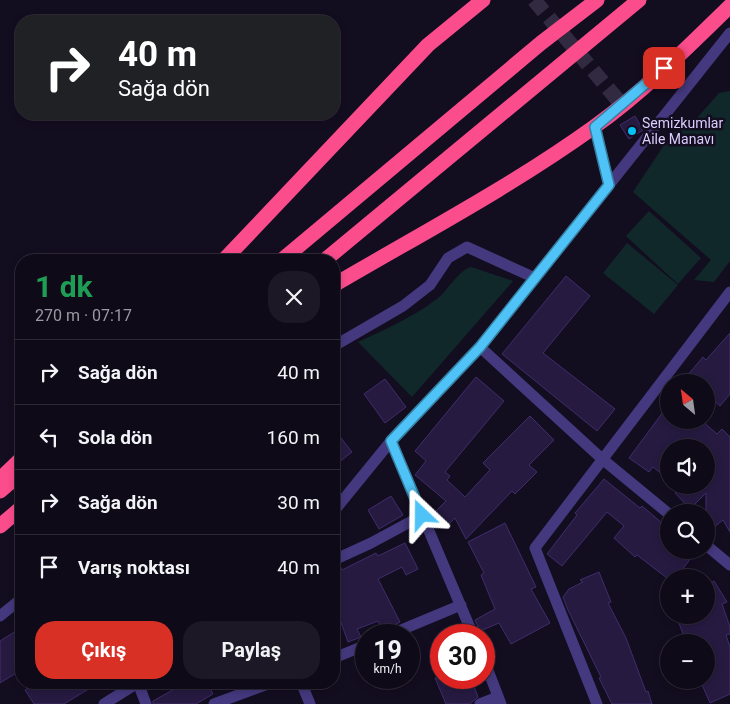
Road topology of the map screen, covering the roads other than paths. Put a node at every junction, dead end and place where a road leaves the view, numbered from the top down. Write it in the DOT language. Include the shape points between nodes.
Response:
graph roads {
  1 [pos="483,0"];
  2 [pos="596,0"];
  3 [pos="639,0"];
  4 [pos="730,6"];
  5 [pos="730,32"];
  6 [pos="595,127"];
  7 [pos="609,185"];
  8 [pos="230,254"];
  9 [pos="289,254"];
  10 [pos="332,254"];
  11 [pos="535,278"];
  12 [pos="340,281"];
  13 [pos="730,293"];
  14 [pos="340,343"];
  15 [pos="480,347"];
  16 [pos="391,441"];
  17 [pos="601,458"];
  18 [pos="15,465"];
  19 [pos="0,479"];
  20 [pos="15,479"];
  21 [pos="0,491"];
  22 [pos="340,503"];
  23 [pos="660,507"];
  24 [pos="15,513"];
  25 [pos="422,515"];
  26 [pos="0,526"];
  27 [pos="715,552"];
  28 [pos="340,557"];
  29 [pos="730,565"];
  30 [pos="15,604"];
  31 [pos="461,605"];
  32 [pos="0,616"];
  33 [pos="415,624"];
  34 [pos="469,624"];
  35 [pos="355,649"];
  36 [pos="340,656"];
  37 [pos="129,689"];
  38 [pos="141,689"];
  39 [pos="255,689"];
  40 [pos="304,689"];
  41 [pos="499,700"];
  42 [pos="104,704"];
  43 [pos="146,704"];
  44 [pos="214,704"];
  45 [pos="310,704"];
  46 [pos="480,704"];
  47 [pos="597,704"];
  1 -- 8 [label="highway" via="415,58"];
  2 -- 9 [label="highway"];
  3 -- 10 [label="highway"];
  4 -- 6 [label="highway" via="678,56"];
  5 -- 7 [label="street"];
  6 -- 7 [label="street"];
  6 -- 12 [label="highway" via="523,174"];
  7 -- 11 [label="street"];
  11 -- 14 [label="street" via="467,247 448,258 430,286 403,306"];
  11 -- 15 [label="street"];
  13 -- 17 [label="street"];
  15 -- 16 [label="street"];
  15 -- 17 [label="street"];
  16 -- 22 [label="street"];
  16 -- 25 [label="street"];
  17 -- 23 [label="street"];
  17 -- 47 [label="street" via="534,548"];
  18 -- 19 [label="highway"];
  20 -- 21 [label="highway"];
  24 -- 26 [label="highway"];
  25 -- 28 [label="street"];
  25 -- 31 [label="street"];
  27 -- 29 [label="street"];
  30 -- 32 [label="street"];
  31 -- 33 [label="street"];
  31 -- 34 [label="street"];
  35 -- 36 [label="street"];
  37 -- 42 [label="street"];
  38 -- 43 [label="street"];
  39 -- 44 [label="street"];
  40 -- 45 [label="street"];
  41 -- 46 [label="street"];
}
